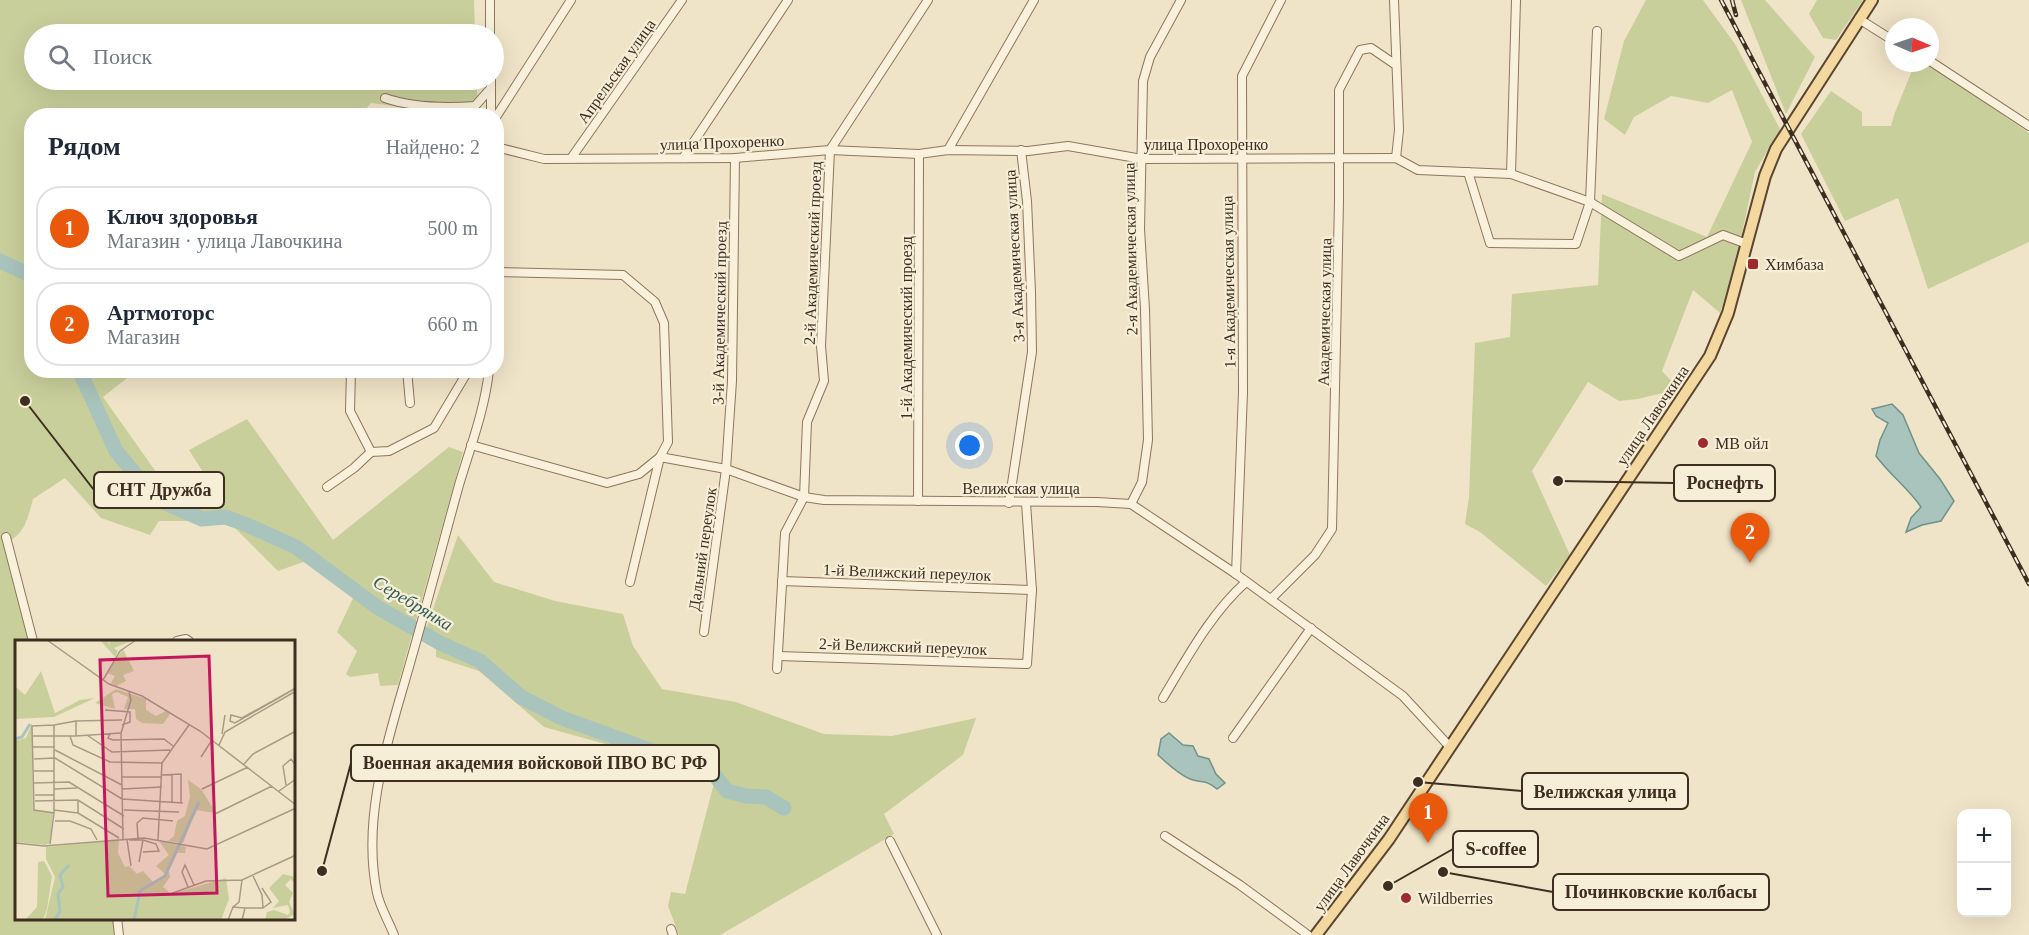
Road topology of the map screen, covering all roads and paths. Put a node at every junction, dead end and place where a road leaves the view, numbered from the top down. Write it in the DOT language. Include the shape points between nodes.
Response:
graph roads {
  1 [pos="490,0"];
  2 [pos="571,0"];
  3 [pos="682,0"];
  4 [pos="788,0"];
  5 [pos="928,0"];
  6 [pos="1034,0"];
  7 [pos="1181,0"];
  8 [pos="1281,0"];
  9 [pos="1394,0"];
  10 [pos="1516,0"];
  11 [pos="1872,0"];
  12 [pos="1859,19"];
  13 [pos="490,24"];
  14 [pos="1597,31"];
  15 [pos="1885,35"];
  16 [pos="1396,65"];
  17 [pos="1939,67"];
  18 [pos="487,90"];
  19 [pos="491,90"];
  20 [pos="385,98"];
  21 [pos="475,106"];
  22 [pos="491,108"];
  23 [pos="502,108"];
  24 [pos="2029,126"];
  25 [pos="504,149"];
  26 [pos="830,150"];
  27 [pos="948,150"];
  28 [pos="1021,150"];
  29 [pos="919,154"];
  30 [pos="572,157"];
  31 [pos="1339,157"];
  32 [pos="683,158"];
  33 [pos="735,158"];
  34 [pos="1243,158"];
  35 [pos="1396,158"];
  36 [pos="1142,159"];
  37 [pos="1468,172"];
  38 [pos="1511,174"];
  39 [pos="1590,202"];
  40 [pos="1746,244"];
  41 [pos="504,272"];
  42 [pos="350,378"];
  43 [pos="408,378"];
  44 [pos="464,378"];
  45 [pos="488,378"];
  46 [pos="410,403"];
  47 [pos="471,445"];
  48 [pos="371,452"];
  49 [pos="660,457"];
  50 [pos="726,469"];
  51 [pos="327,487"];
  52 [pos="804,497"];
  53 [pos="918,501"];
  54 [pos="1009,503"];
  55 [pos="1026,503"];
  56 [pos="1131,504"];
  57 [pos="6,537"];
  58 [pos="1236,574"];
  59 [pos="782,581"];
  60 [pos="630,582"];
  61 [pos="1246,582"];
  62 [pos="1032,590"];
  63 [pos="1271,599"];
  64 [pos="1311,628"];
  65 [pos="704,632"];
  66 [pos="33,640"];
  67 [pos="778,656"];
  68 [pos="777,669"];
  69 [pos="1163,698"];
  70 [pos="1233,738"];
  71 [pos="1449,746"];
  72 [pos="1165,836"];
  73 [pos="890,841"];
  74 [pos="117,920"];
  75 [pos="119,935"];
  76 [pos="394,935"];
  77 [pos="937,935"];
  78 [pos="1308,935"];
  79 [pos="1316,935"];
  1 -- 13 [label="street"];
  2 -- 23 [label="street"];
  3 -- 30 [label="street, Апрельская улица"];
  4 -- 32 [label="street"];
  5 -- 26 [label="street, 2-й Академический проезд"];
  6 -- 27 [label="street"];
  7 -- 36 [label="street, 2-я Академическая улица" via="1150,57 1143,81"];
  8 -- 34 [label="street, 1-я Академическая улица" via="1242,76"];
  9 -- 16 [label="street"];
  10 -- 38 [label="street"];
  11 -- 12 [label="main road, улица Лавочкина"];
  12 -- 15 [label="street"];
  12 -- 40 [label="main road, улица Лавочкина" via="1776,149"];
  14 -- 39 [label="street"];
  16 -- 31 [label="street, Академическая улица" via="1371,48 1360,50 1339,90"];
  16 -- 35 [label="street"];
  17 -- 24 [label="street"];
  18 -- 21 [label="street"];
  19 -- 22 [label="street"];
  20 -- 21 [label="street" via="450,108"];
  25 -- 30 [label="street, улица Прохоренко" via="544,159"];
  26 -- 29 [label="street, улица Прохоренко"];
  26 -- 33 [label="street, улица Прохоренко"];
  26 -- 52 [label="street, 2-й Академический проезд" via="821,346 824,381 807,422"];
  27 -- 28 [label="street, улица Прохоренко"];
  27 -- 29 [label="street, улица Прохоренко"];
  28 -- 36 [label="street, улица Прохоренко" via="1068,146"];
  28 -- 54 [label="street, 3-я Академическая улица" via="1027,201 1032,352"];
  29 -- 53 [label="street, 1-й Академический проезд"];
  30 -- 32 [label="street, улица Прохоренко"];
  31 -- 34 [label="street, улица Прохоренко"];
  31 -- 35 [label="street, улица Прохоренко"];
  31 -- 63 [label="street, Академическая улица" via="1332,530 1315,555"];
  32 -- 33 [label="street, улица Прохоренко"];
  33 -- 50 [label="street, 3-й Академический проезд" via="733,339"];
  34 -- 36 [label="street, улица Прохоренко"];
  34 -- 58 [label="street, 1-я Академическая улица" via="1243,392"];
  35 -- 37 [label="street, улица Прохоренко" via="1418,170"];
  36 -- 56 [label="street, 2-я Академическая улица" via="1140,229 1148,440 1142,482"];
  37 -- 38 [label="street, улица Прохоренко"];
  37 -- 39 [label="street" via="1490,243 1576,244"];
  38 -- 39 [label="street, улица Прохоренко"];
  39 -- 40 [label="street, улица Прохоренко" via="1679,256 1723,235"];
  40 -- 71 [label="main road, улица Лавочкина" via="1728,313 1710,356"];
  41 -- 49 [label="street" via="623,275 655,302 664,323 668,442"];
  42 -- 48 [label="street" via="350,411"];
  43 -- 46 [label="street"];
  44 -- 48 [label="street" via="434,428 389,451"];
  45 -- 47 [label="street"];
  47 -- 49 [label="street" via="607,483 639,474"];
  47 -- 76 [label="street" via="390,734 373,821 377,895"];
  48 -- 51 [label="street"];
  49 -- 50 [label="street, Велижская улица"];
  49 -- 60 [label="street"];
  50 -- 52 [label="street, Велижская улица"];
  50 -- 65 [label="street, Дальний переулок"];
  52 -- 53 [label="street, Велижская улица"];
  52 -- 59 [label="street" via="785,533"];
  53 -- 54 [label="street, Велижская улица"];
  54 -- 55 [label="street, Велижская улица"];
  55 -- 56 [label="street, Велижская улица"];
  55 -- 62 [label="street"];
  56 -- 58 [label="street"];
  57 -- 66 [label="street"];
  58 -- 61 [label="street"];
  59 -- 62 [label="street, 1-й Велижский переулок"];
  59 -- 67 [label="street"];
  61 -- 63 [label="street"];
  61 -- 69 [label="street" via="1199,639"];
  62 -- 67 [label="street, 2-й Велижский переулок" via="1027,664"];
  63 -- 64 [label="street"];
  64 -- 70 [label="street"];
  64 -- 71 [label="street" via="1403,696"];
  67 -- 68 [label="street"];
  71 -- 79 [label="main road, улица Лавочкина" via="1389,839"];
  72 -- 78 [label="street"];
  73 -- 77 [label="street"];
  74 -- 75 [label="street"];
}
